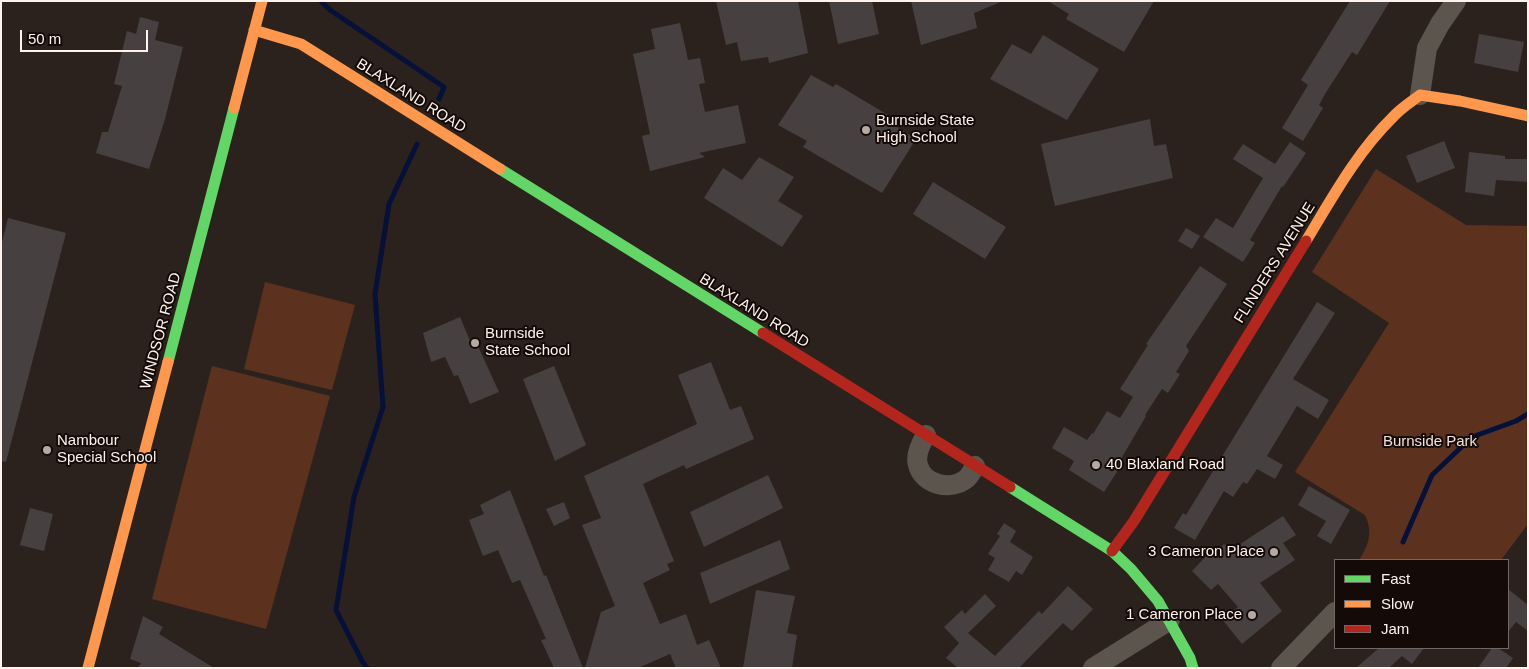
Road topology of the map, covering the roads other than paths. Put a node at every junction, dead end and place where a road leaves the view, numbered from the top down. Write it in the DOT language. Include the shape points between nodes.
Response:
graph roads {
  1 [pos="262,1"];
  2 [pos="1456,1"];
  3 [pos="254,30"];
  4 [pos="1420,95"];
  5 [pos="1528,116"];
  6 [pos="926,435"];
  7 [pos="975,466"];
  8 [pos="1112,552"];
  9 [pos="1334,613"];
  10 [pos="1170,620"];
  11 [pos="88,668"];
  12 [pos="1093,668"];
  13 [pos="1194,668"];
  14 [pos="1282,668"];
  1 -- 3 [label="street, WINDSOR ROAD"];
  2 -- 4 [label="street" via="1427,48"];
  3 -- 6 [label="street, BLAXLAND ROAD" via="301,44"];
  3 -- 11 [label="street, WINDSOR ROAD"];
  4 -- 5 [label="street"];
  4 -- 8 [label="street, FLINDERS AVENUE" via="1394,115 1372,139"];
  6 -- 7 [label="street, BLAXLAND ROAD"];
  6 -- 7 [label="street" via="919,446 918,464 932,482 956,485 967,478"];
  7 -- 8 [label="street, BLAXLAND ROAD"];
  8 -- 10 [label="street, BLAXLAND ROAD" via="1147,588"];
  9 -- 14 [label="street"];
  10 -- 12 [label="street"];
  10 -- 13 [label="street, BLAXLAND ROAD"];
}
